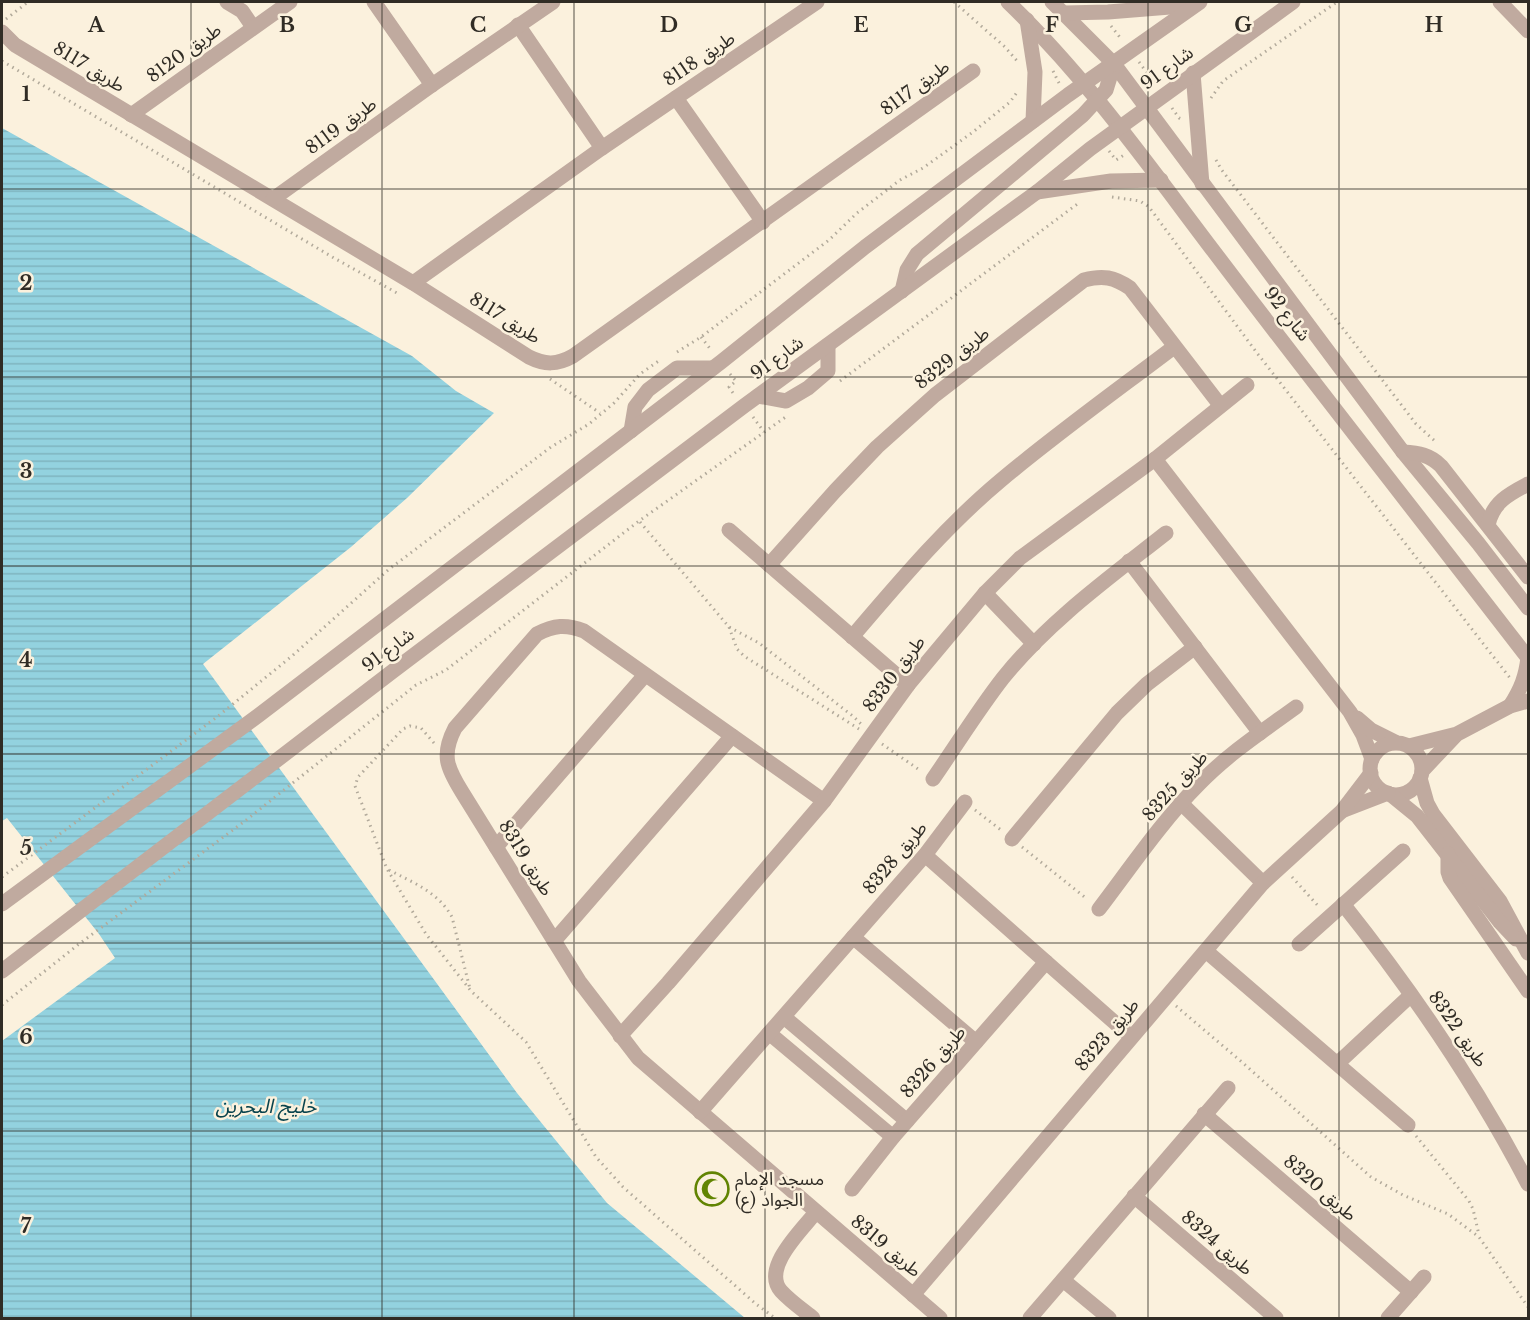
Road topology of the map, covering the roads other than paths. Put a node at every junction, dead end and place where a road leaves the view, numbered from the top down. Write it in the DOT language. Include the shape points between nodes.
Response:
graph roads {
  1 [pos="227,2"];
  2 [pos="290,2"];
  3 [pos="374,2"];
  4 [pos="553,2"];
  5 [pos="817,2"];
  6 [pos="1008,2"];
  7 [pos="1052,2"];
  8 [pos="1293,2"];
  9 [pos="1500,2"];
  10 [pos="1198,3"];
  11 [pos="1064,13"];
  12 [pos="1027,20"];
  13 [pos="518,25"];
  14 [pos="254,27"];
  15 [pos="1528,31"];
  16 [pos="2,32"];
  17 [pos="1114,64"];
  18 [pos="973,71"];
  19 [pos="1193,73"];
  20 [pos="1086,83"];
  21 [pos="432,84"];
  22 [pos="676,98"];
  23 [pos="1099,99"];
  24 [pos="1146,108"];
  25 [pos="131,115"];
  26 [pos="1033,121"];
  27 [pos="1121,128"];
  28 [pos="602,148"];
  29 [pos="1161,180"];
  30 [pos="1202,184"];
  31 [pos="1037,192"];
  32 [pos="273,199"];
  33 [pos="763,222"];
  34 [pos="413,283"];
  35 [pos="902,291"];
  36 [pos="828,345"];
  37 [pos="1174,347"];
  38 [pos="717,365"];
  39 [pos="1247,385"];
  40 [pos="758,396"];
  41 [pos="1220,405"];
  42 [pos="631,431"];
  43 [pos="1403,452"];
  44 [pos="1155,459"];
  45 [pos="1528,484"];
  46 [pos="1510,494"];
  47 [pos="1470,501"];
  48 [pos="1488,525"];
  49 [pos="729,530"];
  50 [pos="1166,533"];
  51 [pos="1129,561"];
  52 [pos="769,565"];
  53 [pos="1528,577"];
  54 [pos="985,593"];
  55 [pos="1528,608"];
  56 [pos="852,637"];
  57 [pos="1034,644"];
  58 [pos="1195,647"];
  59 [pos="1528,657"];
  60 [pos="645,675"];
  61 [pos="908,685"];
  62 [pos="1524,696"];
  63 [pos="1296,707"];
  64 [pos="1350,712"];
  65 [pos="1260,733"];
  66 [pos="1457,734"];
  67 [pos="732,736"];
  68 [pos="1402,744"];
  69 [pos="1372,766"];
  70 [pos="1421,774"];
  71 [pos="933,779"];
  72 [pos="1389,793"];
  73 [pos="824,801"];
  74 [pos="965,802"];
  75 [pos="1181,803"];
  76 [pos="1342,811"];
  77 [pos="1012,839"];
  78 [pos="496,847"];
  79 [pos="1403,851"];
  80 [pos="1448,854"];
  81 [pos="925,855"];
  82 [pos="1263,883"];
  83 [pos="2,904"];
  84 [pos="1343,904"];
  85 [pos="1099,909"];
  86 [pos="853,937"];
  87 [pos="554,940"];
  88 [pos="1299,944"];
  89 [pos="1526,949"];
  90 [pos="1206,951"];
  91 [pos="1046,962"];
  92 [pos="2,972"];
  93 [pos="1528,991"];
  94 [pos="1411,995"];
  95 [pos="784,1017"];
  96 [pos="769,1033"];
  97 [pos="620,1036"];
  98 [pos="1131,1037"];
  99 [pos="976,1042"];
  100 [pos="1338,1063"];
  101 [pos="1228,1088"];
  102 [pos="700,1112"];
  103 [pos="1204,1114"];
  104 [pos="907,1121"];
  105 [pos="1408,1125"];
  106 [pos="893,1137"];
  107 [pos="1528,1184"];
  108 [pos="852,1189"];
  109 [pos="1134,1196"];
  110 [pos="816,1212"];
  111 [pos="1424,1277"];
  112 [pos="1063,1280"];
  113 [pos="1411,1292"];
  114 [pos="913,1295"];
  115 [pos="813,1318"];
  116 [pos="940,1318"];
  117 [pos="1030,1318"];
  118 [pos="1108,1318"];
  119 [pos="1276,1318"];
  120 [pos="1388,1318"];
  1 -- 14 [label="street" via="242,11"];
  2 -- 14 [label="street, طريق 8120"];
  3 -- 21 [label="street"];
  4 -- 13 [label="street, طريق 8119"];
  5 -- 22 [label="street, طريق 8118"];
  6 -- 12 [label="street, شارع 92"];
  7 -- 11 [label="street, شارع 92"];
  8 -- 19 [label="street, شارع 91"];
  9 -- 15 [label="street"];
  10 -- 11 [label="street"];
  10 -- 17 [label="street, شارع 91"];
  11 -- 17 [label="street, شارع 92"];
  12 -- 20 [label="street, شارع 92"];
  12 -- 26 [label="street" via="1035,72"];
  13 -- 21 [label="street, طريق 8119"];
  13 -- 28 [label="street"];
  14 -- 25 [label="street, طريق 8120"];
  16 -- 25 [label="street, طريق 8117" via="15,45"];
  17 -- 20 [label="street, شارع 91"];
  17 -- 23 [label="street"];
  17 -- 24 [label="street, شارع 92"];
  18 -- 33 [label="street, طريق 8117"];
  19 -- 24 [label="street, شارع 91"];
  19 -- 30 [label="street"];
  20 -- 23 [label="street, شارع 92"];
  20 -- 26 [label="street, شارع 91"];
  21 -- 32 [label="street, طريق 8119"];
  22 -- 28 [label="street, طريق 8118"];
  22 -- 33 [label="street"];
  23 -- 27 [label="street, شارع 92"];
  23 -- 35 [label="street" via="917,254 907,270"];
  24 -- 27 [label="street, شارع 91"];
  24 -- 30 [label="street, شارع 92"];
  25 -- 32 [label="street, طريق 8117"];
  26 -- 38 [label="street, شارع 91"];
  27 -- 29 [label="street, شارع 92"];
  27 -- 31 [label="street, شارع 91"];
  28 -- 34 [label="street, طريق 8118"];
  29 -- 31 [label="street" via="1104,182"];
  29 -- 59 [label="street, شارع 92"];
  30 -- 43 [label="street, شارع 92"];
  31 -- 35 [label="street, شارع 91"];
  32 -- 34 [label="street, طريق 8117"];
  33 -- 34 [label="street, طريق 8117" via="561,362 541,363 529,357"];
  35 -- 36 [label="street, شارع 91"];
  36 -- 40 [label="street, شارع 91"];
  36 -- 40 [label="street" via="828,371 808,388 786,401"];
  37 -- 41 [label="street, طريق 8329"];
  37 -- 52 [label="street, طريق 8329" via="1130,288 1107,277 1084,280 935,395 835,491"];
  37 -- 56 [label="street" via="1000,481 944,534"];
  38 -- 42 [label="street, شارع 91"];
  38 -- 42 [label="street" via="677,368 648,390 635,406"];
  39 -- 41 [label="street, طريق 8330"];
  40 -- 92 [label="street, شارع 91"];
  41 -- 44 [label="street, طريق 8330"];
  42 -- 83 [label="street, شارع 91" via="259,715"];
  43 -- 47 [label="street" via="1434,459"];
  43 -- 55 [label="street, شارع 92"];
  44 -- 54 [label="street, طريق 8330" via="1020,558"];
  44 -- 64 [label="street"];
  45 -- 46 [label="street"];
  46 -- 47 [label="street"];
  46 -- 48 [label="street" via="1495,507"];
  47 -- 48 [label="street"];
  48 -- 53 [label="street"];
  49 -- 52 [label="street"];
  50 -- 51 [label="street"];
  51 -- 57 [label="street"];
  51 -- 58 [label="street"];
  52 -- 56 [label="street"];
  54 -- 57 [label="street"];
  54 -- 61 [label="street, طريق 8330"];
  56 -- 61 [label="street"];
  57 -- 71 [label="street" via="1003,678"];
  58 -- 65 [label="street"];
  58 -- 77 [label="street" via="1117,712"];
  59 -- 62 [label="street"];
  60 -- 67 [label="street"];
  60 -- 78 [label="street"];
  60 -- 78 [label="street, طريق 8319" via="584,631 573,626 549,628 537,634 455,728 446,759 450,772"];
  61 -- 73 [label="street, طريق 8330"];
  62 -- 66 [label="street"];
  63 -- 65 [label="street, طريق 8325"];
  64 -- 68 [label="street" via="1371,730"];
  64 -- 69 [label="street" via="1363,735"];
  65 -- 75 [label="street, طريق 8325" via="1220,764"];
  66 -- 68 [label="street"];
  66 -- 70 [label="street"];
  67 -- 73 [label="street"];
  67 -- 87 [label="street"];
  68 -- 69 [label="street" via="1381,748"];
  68 -- 70 [label="street" via="1419,757"];
  69 -- 72 [label="street" via="1375,783"];
  69 -- 76 [label="street, طريق 8323"];
  70 -- 72 [label="street" via="1411,790 1397,795"];
  70 -- 89 [label="street" via="1433,814 1504,908"];
  72 -- 76 [label="street, طريق 8323"];
  72 -- 80 [label="street" via="1417,816"];
  73 -- 97 [label="street, طريق 8330"];
  74 -- 81 [label="street, طريق 8328"];
  75 -- 82 [label="street"];
  75 -- 85 [label="street, طريق 8325"];
  76 -- 82 [label="street, طريق 8323"];
  78 -- 87 [label="street, طريق 8319"];
  79 -- 84 [label="street"];
  80 -- 89 [label="street" via="1499,921"];
  80 -- 93 [label="street" via="1450,878"];
  81 -- 86 [label="street, طريق 8328"];
  81 -- 91 [label="street"];
  82 -- 90 [label="street, طريق 8323"];
  84 -- 88 [label="street"];
  84 -- 94 [label="street, طريق 8322"];
  86 -- 95 [label="street, طريق 8328"];
  86 -- 99 [label="street"];
  87 -- 97 [label="street, طريق 8319"];
  90 -- 98 [label="street, طريق 8323"];
  90 -- 100 [label="street"];
  91 -- 98 [label="street"];
  91 -- 99 [label="street, طريق 8326"];
  94 -- 100 [label="street"];
  94 -- 107 [label="street, طريق 8322" via="1456,1058"];
  95 -- 96 [label="street, طريق 8328"];
  95 -- 104 [label="street"];
  96 -- 102 [label="street, طريق 8328"];
  96 -- 106 [label="street"];
  97 -- 102 [label="street, طريق 8319" via="638,1058"];
  98 -- 114 [label="street, طريق 8323"];
  99 -- 104 [label="street, طريق 8326"];
  100 -- 105 [label="street"];
  101 -- 103 [label="street"];
  102 -- 110 [label="street, طريق 8319"];
  103 -- 109 [label="street"];
  103 -- 113 [label="street, طريق 8320"];
  104 -- 106 [label="street, طريق 8326"];
  106 -- 108 [label="street, طريق 8326"];
  109 -- 112 [label="street"];
  109 -- 119 [label="street, طريق 8324"];
  110 -- 114 [label="street, طريق 8319"];
  110 -- 115 [label="street" via="782,1256 776,1271 780,1290"];
  111 -- 113 [label="street"];
  112 -- 117 [label="street"];
  112 -- 118 [label="street"];
  113 -- 120 [label="street"];
  114 -- 116 [label="street, طريق 8319"];
}
